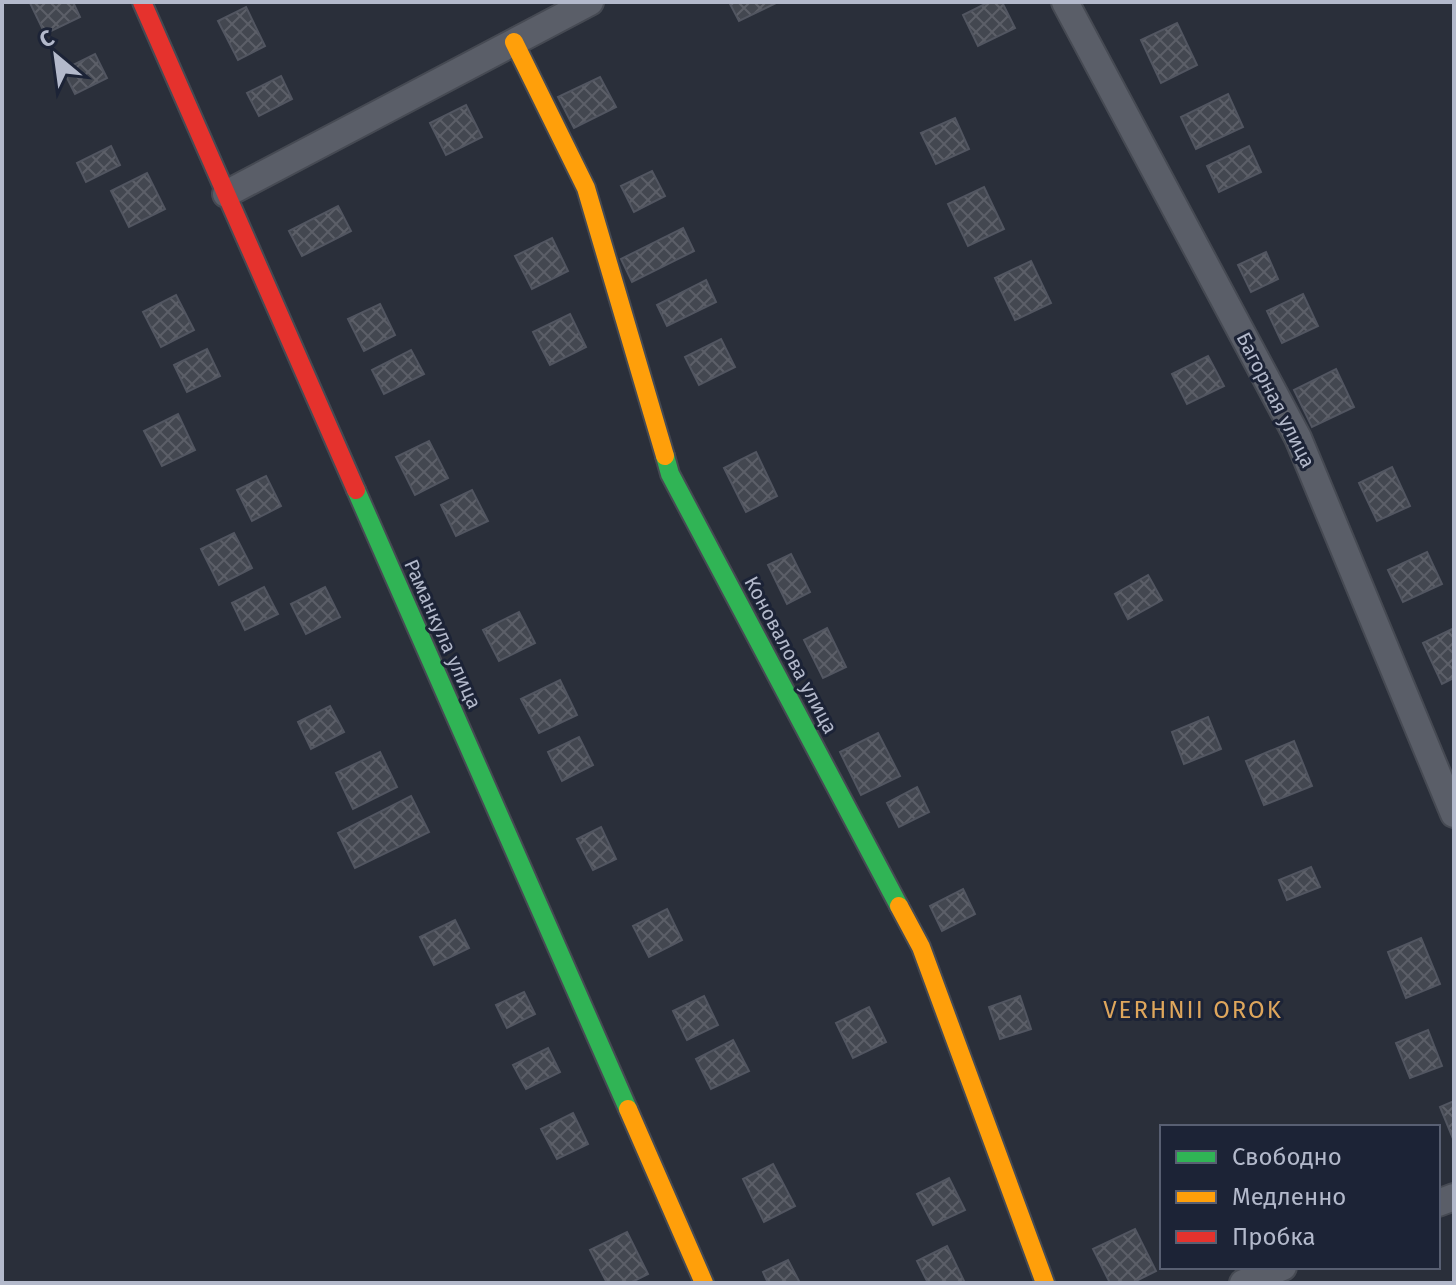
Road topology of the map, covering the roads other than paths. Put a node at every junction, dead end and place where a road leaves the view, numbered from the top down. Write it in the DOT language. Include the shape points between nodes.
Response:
graph roads {
  1 [pos="142,2"];
  2 [pos="590,2"];
  3 [pos="1065,2"];
  4 [pos="514,42"];
  5 [pos="226,194"];
  6 [pos="1454,814"];
  7 [pos="1278,1269"];
  8 [pos="704,1283"];
  9 [pos="1045,1283"];
  10 [pos="1243,1283"];
  1 -- 5 [label="street, Раманкула улица"];
  2 -- 4 [label="street"];
  3 -- 6 [label="street, Багорная улица" via="1298,438"];
  4 -- 5 [label="street"];
  4 -- 9 [label="street, Коновалова улица" via="586,188 670,474 921,947"];
  5 -- 8 [label="street, Раманкула улица"];
  7 -- 10 [label="street"];
}
